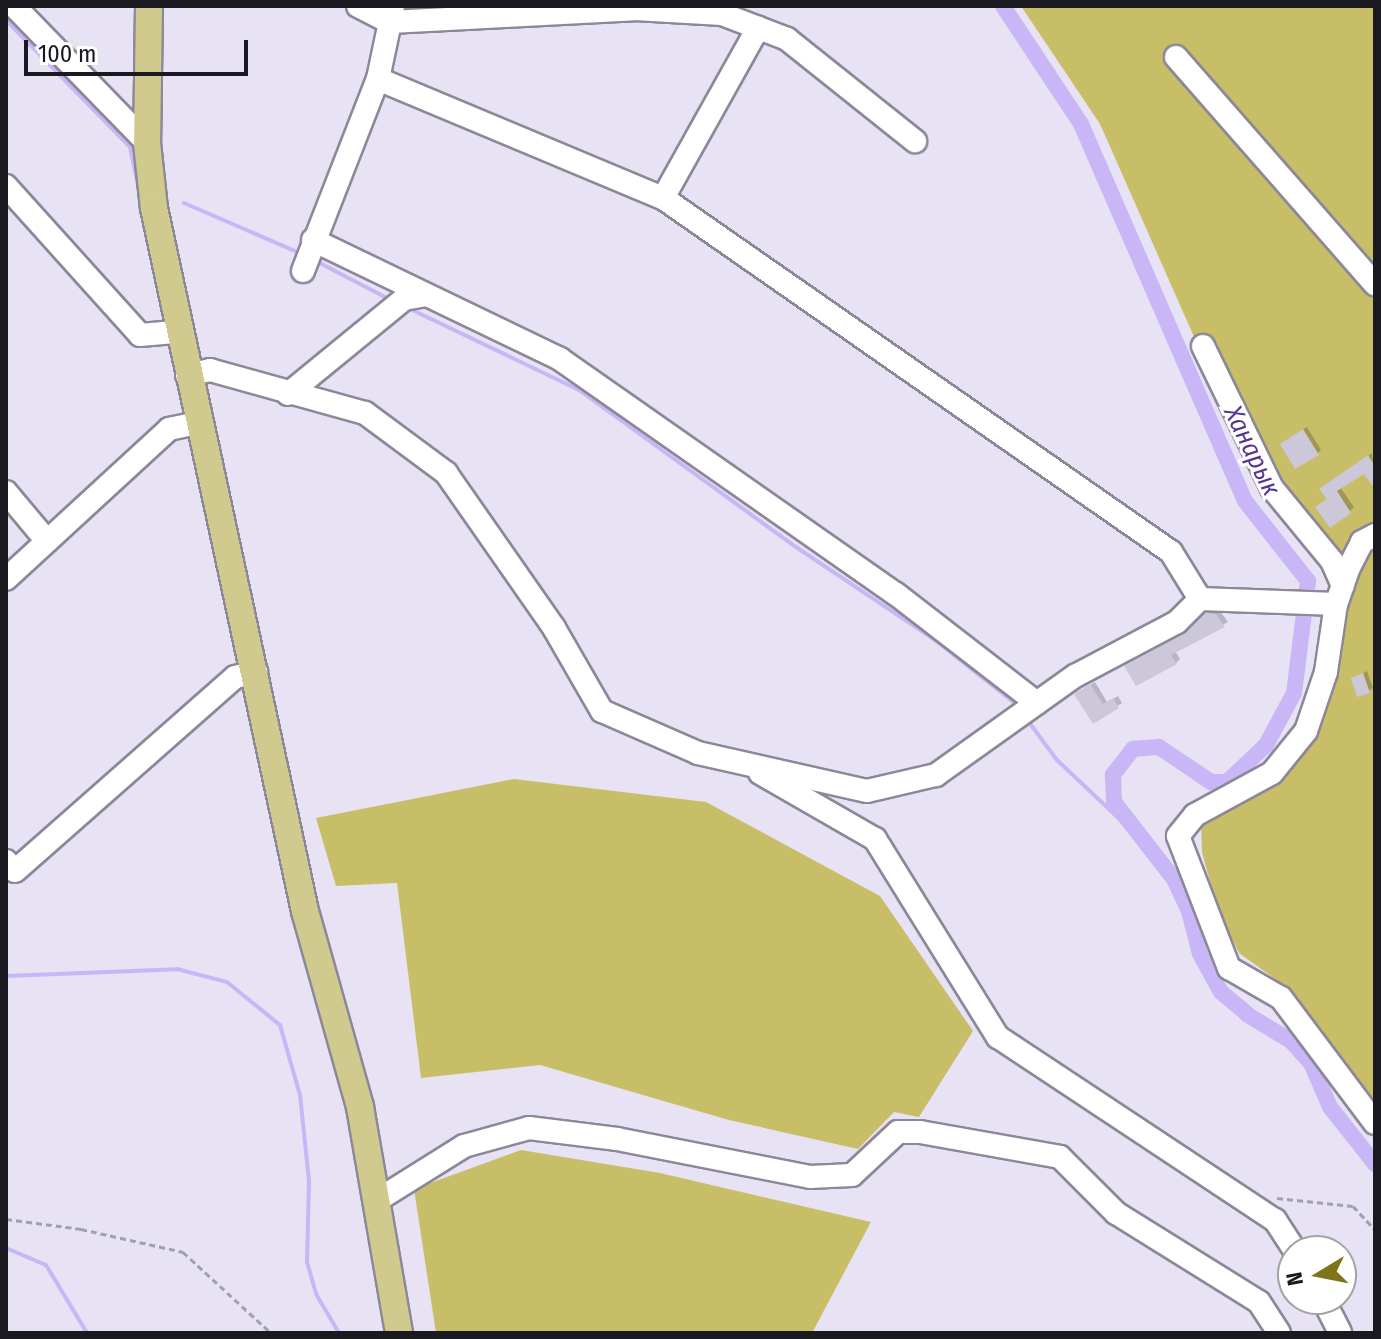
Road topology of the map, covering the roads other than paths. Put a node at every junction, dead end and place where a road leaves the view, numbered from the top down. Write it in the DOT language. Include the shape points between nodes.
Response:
graph roads {
  1 [pos="14,6"];
  2 [pos="149,6"];
  3 [pos="358,6"];
  4 [pos="392,14"];
  5 [pos="758,28"];
  6 [pos="1176,57"];
  7 [pos="378,79"];
  8 [pos="915,141"];
  9 [pos="147,143"];
  10 [pos="6,186"];
  11 [pos="663,198"];
  12 [pos="1375,284"];
  13 [pos="427,295"];
  14 [pos="178,332"];
  15 [pos="1203,346"];
  16 [pos="187,375"];
  17 [pos="288,394"];
  18 [pos="198,423"];
  19 [pos="6,492"];
  20 [pos="1375,535"];
  21 [pos="47,541"];
  22 [pos="6,579"];
  23 [pos="1340,595"];
  24 [pos="1200,599"];
  25 [pos="256,672"];
  26 [pos="1037,703"];
  27 [pos="738,761"];
  28 [pos="6,861"];
  29 [pos="1375,1123"];
  30 [pos="376,1201"];
  31 [pos="1285,1235"];
  32 [pos="1331,1315"];
  33 [pos="399,1333"];
  34 [pos="1279,1333"];
  35 [pos="1340,1333"];
  1 -- 9 [label="street"];
  2 -- 9 [label="main road"];
  3 -- 4 [label="street"];
  4 -- 5 [label="street" via="635,9 722,14"];
  4 -- 7 [label="street"];
  5 -- 8 [label="street" via="787,39"];
  5 -- 11 [label="street"];
  6 -- 12 [label="street"];
  7 -- 11 [label="street"];
  7 -- 13 [label="street" via="307,258"];
  9 -- 14 [label="main road"];
  10 -- 14 [label="street" via="140,335"];
  11 -- 24 [label="street" via="1171,552"];
  13 -- 17 [label="street" via="397,305"];
  13 -- 26 [label="street" via="560,359 896,594"];
  14 -- 16 [label="main road"];
  15 -- 23 [label="street" via="1272,488 1332,561"];
  16 -- 17 [label="street" via="210,370"];
  16 -- 18 [label="main road"];
  17 -- 27 [label="street" via="365,413 446,473 554,628 602,711 698,753"];
  18 -- 21 [label="street" via="169,429"];
  18 -- 25 [label="main road"];
  19 -- 21 [label="street"];
  20 -- 23 [label="street" via="1362,542"];
  21 -- 22 [label="street"];
  23 -- 24 [label="street" via="1293,605"];
  23 -- 29 [label="street" via="1326,672 1306,731 1272,773 1195,815 1178,836 1229,968 1281,998"];
  24 -- 26 [label="street" via="1177,622 1075,676"];
  25 -- 28 [label="street" via="235,677 15,871"];
  25 -- 30 [label="main road" via="305,911 360,1107"];
  26 -- 27 [label="street" via="936,775 867,791"];
  27 -- 31 [label="street" via="875,839 998,1037 1275,1220"];
  30 -- 33 [label="main road"];
  30 -- 34 [label="street" via="464,1146 529,1128 617,1139 810,1177 852,1175 898,1132 920,1132 1060,1157 1116,1213 1259,1302"];
  32 -- 35 [label="street"];
}
